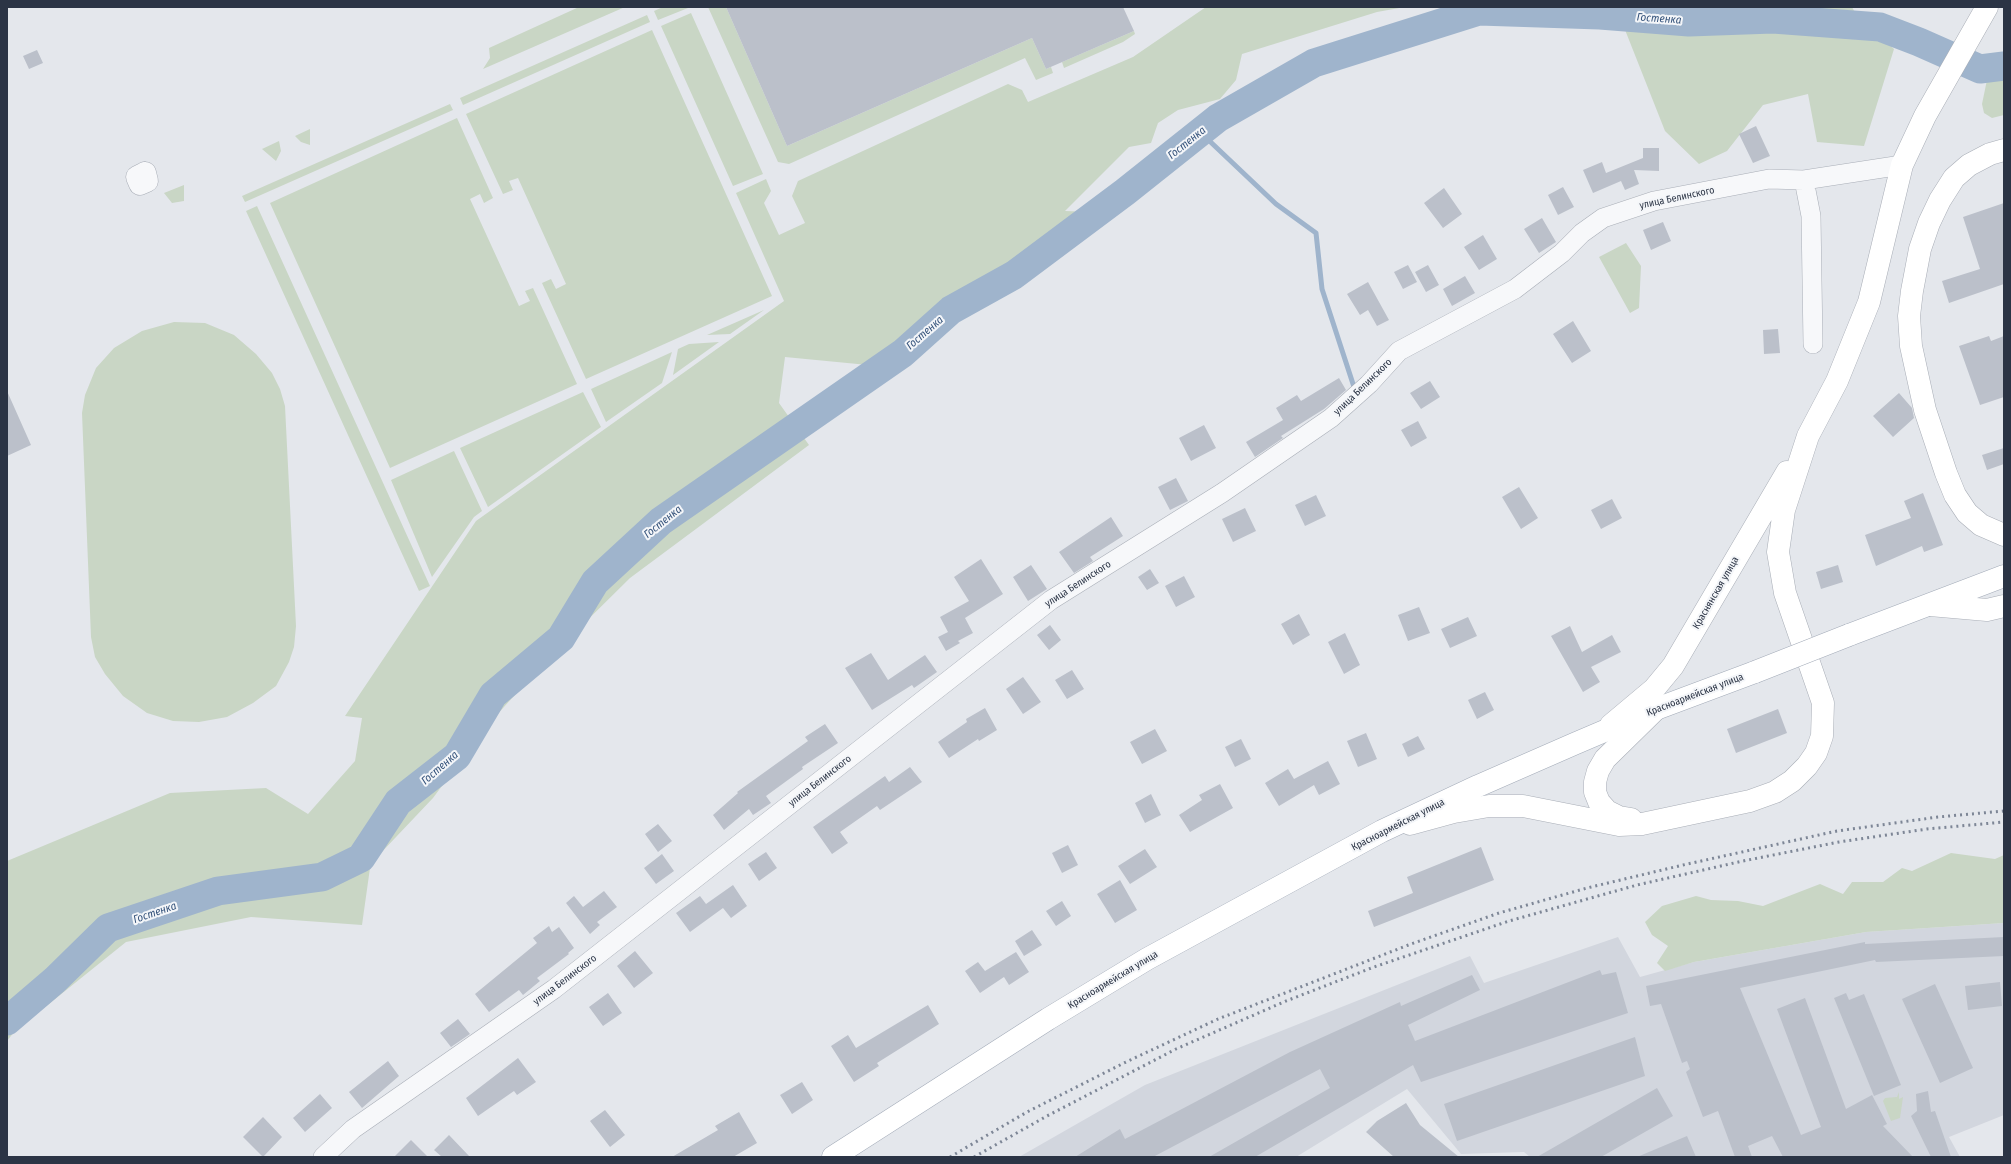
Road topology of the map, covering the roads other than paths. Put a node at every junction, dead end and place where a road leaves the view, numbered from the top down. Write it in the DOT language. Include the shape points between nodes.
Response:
graph roads {
  1 [pos="1985,10"];
  2 [pos="2004,150"];
  3 [pos="1902,165"];
  4 [pos="1804,180"];
  5 [pos="1813,344"];
  6 [pos="1808,436"];
  7 [pos="2004,535"];
  8 [pos="2004,576"];
  9 [pos="1930,605"];
  10 [pos="2004,606"];
  11 [pos="1656,709"];
  12 [pos="1602,732"];
  13 [pos="1670,819"];
  14 [pos="1382,831"];
  15 [pos="323,1157"];
  16 [pos="833,1157"];
  1 -- 3 [label="main road"];
  2 -- 7 [label="main road" via="1969,165 1954,178 1940,200 1920,249 1909,316 1911,346 1925,410 1955,495 1967,513 1981,525"];
  3 -- 4 [label="street, улица Белинского"];
  3 -- 6 [label="main road" via="1870,302 1837,381"];
  4 -- 5 [label="street" via="1811,216"];
  4 -- 15 [label="street, улица Белинского" via="1769,179 1654,201 1603,218 1515,289 1399,351 1370,384 1331,418 1222,493 1051,600 554,989 353,1129"];
  6 -- 12 [label="main road, Краснянская улица" via="1673,666 1654,689"];
  6 -- 13 [label="main road" via="1784,510 1778,552 1785,593 1823,704 1822,736 1816,753 1792,781 1775,792 1750,801"];
  8 -- 9 [label="main road, Красноармейская улица"];
  9 -- 10 [label="main road" via="1987,610"];
  9 -- 11 [label="main road, Красноармейская улица, bridge"];
  11 -- 12 [label="main road, Красноармейская улица"];
  11 -- 13 [label="main road" via="1605,759 1598,771 1595,792 1607,811 1619,817 1636,820"];
  12 -- 14 [label="main road, Красноармейская улица"];
  13 -- 14 [label="main road" via="1619,825 1523,806 1489,806 1454,812"];
  14 -- 16 [label="main road, Красноармейская улица" via="1141,963 1048,1019"];
}
